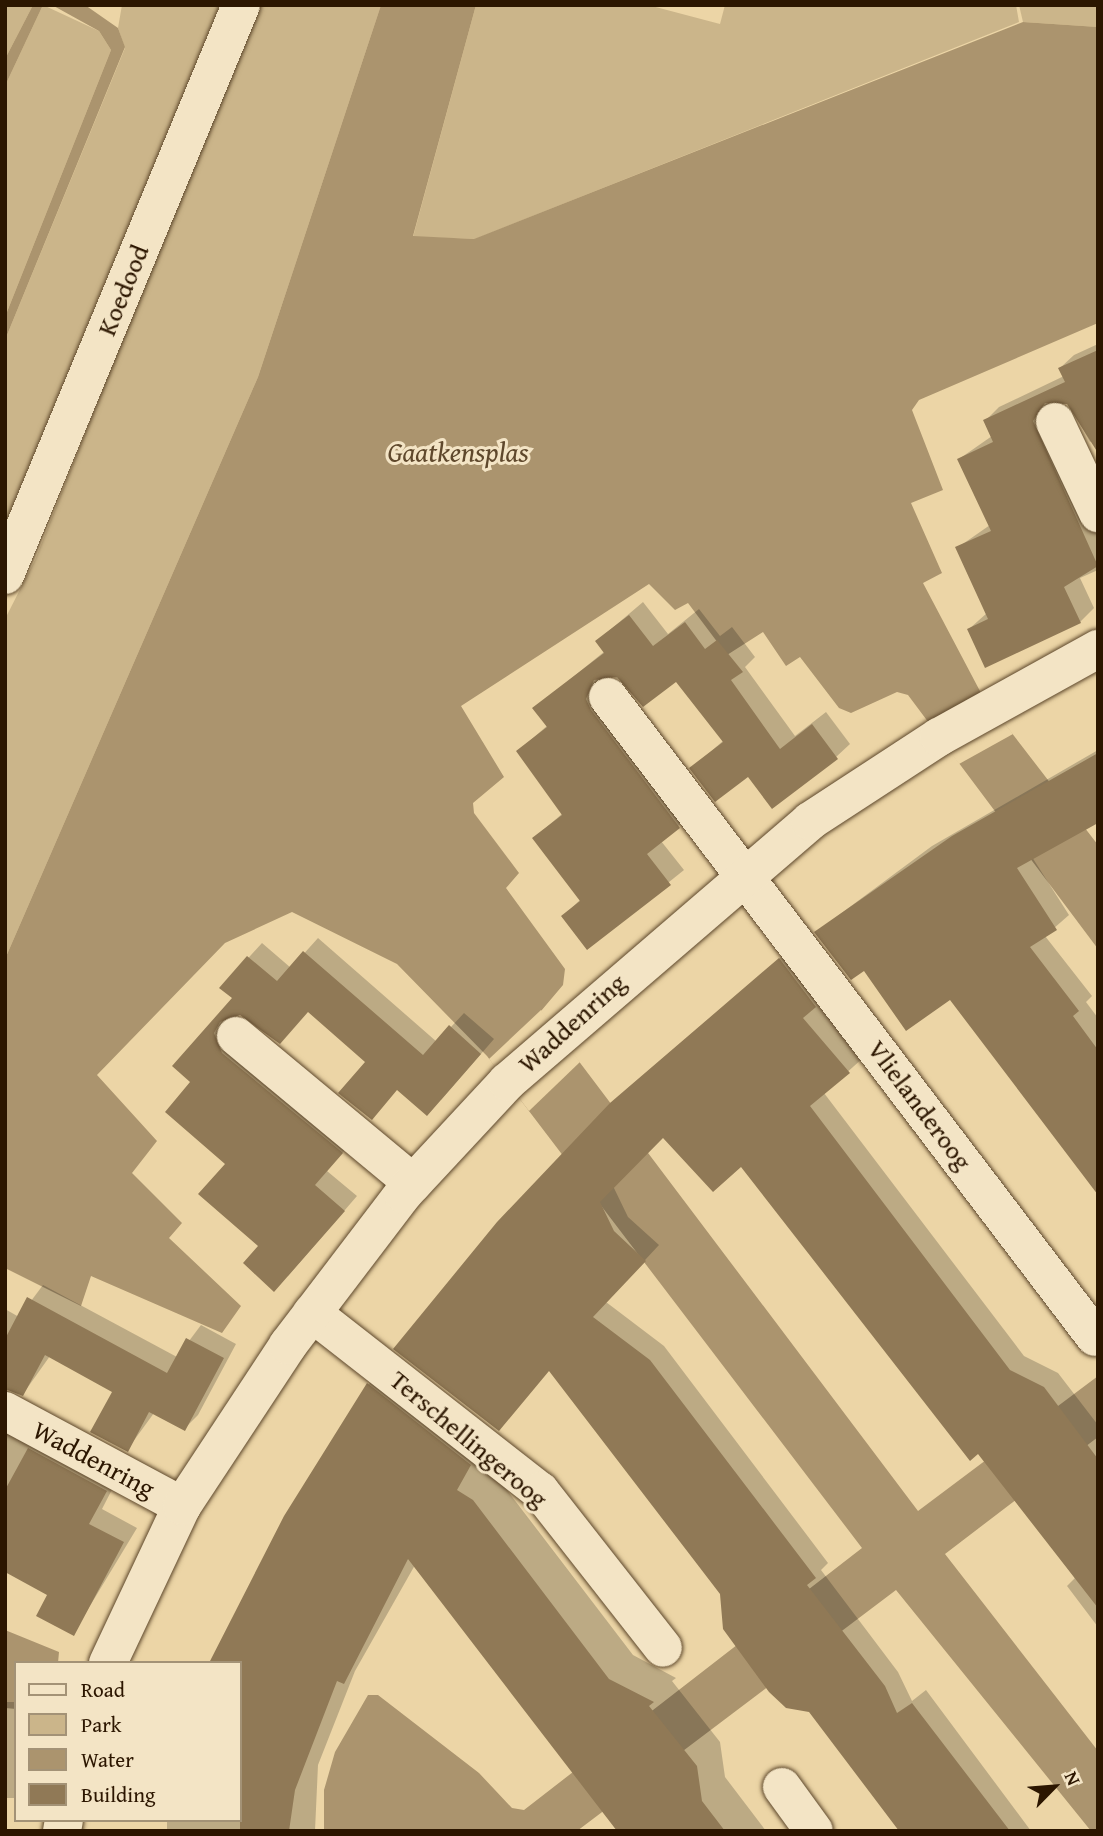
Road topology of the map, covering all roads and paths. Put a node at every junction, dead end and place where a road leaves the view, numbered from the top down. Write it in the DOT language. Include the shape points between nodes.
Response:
graph roads {
  1 [pos="240,5"];
  2 [pos="1055,422"];
  3 [pos="1098,513"];
  4 [pos="5,575"];
  5 [pos="1098,649"];
  6 [pos="608,697"];
  7 [pos="743,875"];
  8 [pos="236,1036"];
  9 [pos="413,1183"];
  10 [pos="312,1313"];
  11 [pos="1094,1337"];
  12 [pos="5,1411"];
  13 [pos="182,1506"];
  14 [pos="663,1648"];
  15 [pos="109,1661"];
  16 [pos="782,1787"];
  17 [pos="814,1831"];
  1 -- 4 [label="street, Koedood"];
  2 -- 3 [label="street"];
  5 -- 7 [label="street, Waddenring" via="939,737 810,821"];
  6 -- 7 [label="street"];
  7 -- 9 [label="street, Waddenring" via="507,1082"];
  7 -- 11 [label="street, Vlielanderoog"];
  8 -- 9 [label="street"];
  9 -- 10 [label="street, Waddenring"];
  10 -- 13 [label="street, Waddenring"];
  10 -- 14 [label="street, Terschellingeroog" via="540,1491"];
  12 -- 13 [label="street, Waddenring"];
  13 -- 15 [label="street, Waddenring"];
  16 -- 17 [label="street"];
}
